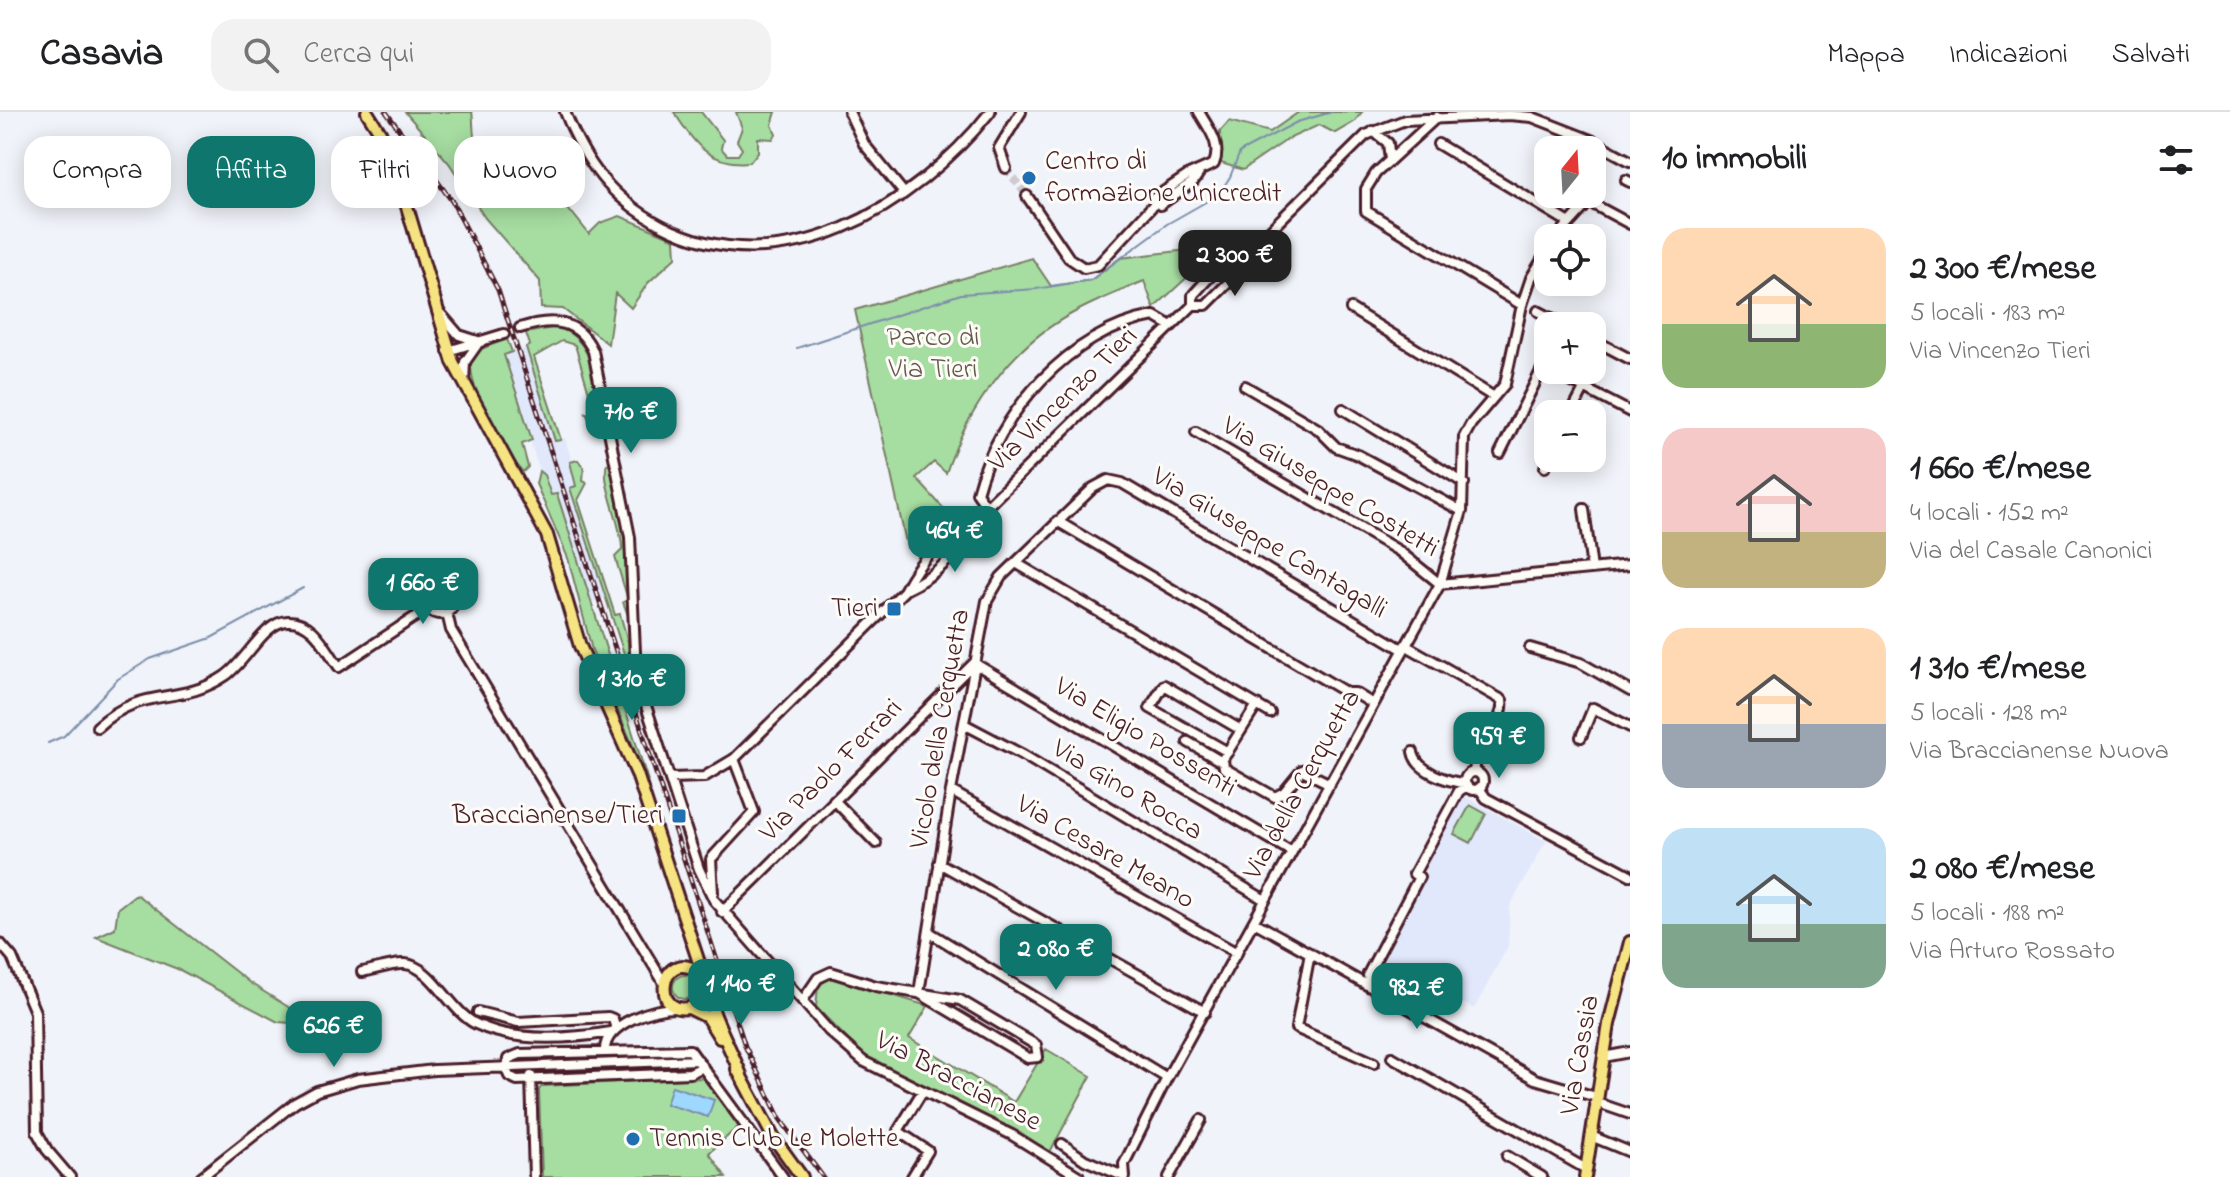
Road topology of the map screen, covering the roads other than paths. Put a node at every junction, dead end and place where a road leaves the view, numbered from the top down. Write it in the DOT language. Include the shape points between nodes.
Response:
graph roads {
  1 [pos="367,112"];
  2 [pos="565,112"];
  3 [pos="849,112"];
  4 [pos="990,112"];
  5 [pos="1021,112"];
  6 [pos="1199,112"];
  7 [pos="1438,117"];
  8 [pos="1373,131"];
  9 [pos="1438,144"];
  10 [pos="1390,160"];
  11 [pos="1630,161"];
  12 [pos="1006,168"];
  13 [pos="903,192"];
  14 [pos="1027,196"];
  15 [pos="1568,222"];
  16 [pos="1630,224"];
  17 [pos="1244,256"];
  18 [pos="1229,259"];
  19 [pos="1241,270"];
  20 [pos="1534,273"];
  21 [pos="1196,292"];
  22 [pos="1207,303"];
  23 [pos="1193,305"];
  24 [pos="1522,305"];
  25 [pos="437,308"];
  26 [pos="1351,309"];
  27 [pos="1171,326"];
  28 [pos="520,328"];
  29 [pos="504,334"];
  30 [pos="481,342"];
  31 [pos="1606,346"];
  32 [pos="448,351"];
  33 [pos="1630,359"];
  34 [pos="1534,384"];
  35 [pos="1575,384"];
  36 [pos="1245,386"];
  37 [pos="464,388"];
  38 [pos="1584,389"];
  39 [pos="1494,397"];
  40 [pos="1578,400"];
  41 [pos="1343,409"];
  42 [pos="1630,412"];
  43 [pos="1196,432"];
  44 [pos="1500,453"];
  45 [pos="1112,480"];
  46 [pos="1464,483"];
  47 [pos="986,506"];
  48 [pos="1584,509"];
  49 [pos="1462,511"];
  50 [pos="1057,521"];
  51 [pos="967,526"];
  52 [pos="950,534"];
  53 [pos="960,547"];
  54 [pos="1016,563"];
  55 [pos="919,565"];
  56 [pos="1630,565"];
  57 [pos="1592,569"];
  58 [pos="928,578"];
  59 [pos="1440,584"];
  60 [pos="904,591"];
  61 [pos="427,609"];
  62 [pos="447,613"];
  63 [pos="1404,647"];
  64 [pos="1530,648"];
  65 [pos="974,663"];
  66 [pos="1630,691"];
  67 [pos="1373,704"];
  68 [pos="1257,705"];
  69 [pos="1270,713"];
  70 [pos="964,724"];
  71 [pos="97,727"];
  72 [pos="1630,727"];
  73 [pos="1241,730"];
  74 [pos="1581,737"];
  75 [pos="1188,742"];
  76 [pos="1228,752"];
  77 [pos="1413,752"];
  78 [pos="734,759"];
  79 [pos="1222,762"];
  80 [pos="1474,772"];
  81 [pos="670,778"];
  82 [pos="1330,784"];
  83 [pos="1466,785"];
  84 [pos="1479,788"];
  85 [pos="951,791"];
  86 [pos="834,800"];
  87 [pos="876,843"];
  88 [pos="1292,852"];
  89 [pos="939,863"];
  90 [pos="1630,875"];
  91 [pos="714,900"];
  92 [pos="1265,900"];
  93 [pos="722,912"];
  94 [pos="1254,922"];
  95 [pos="929,932"];
  96 [pos="690,941"];
  97 [pos="1630,942"];
  98 [pos="0,943"];
  99 [pos="1237,953"];
  100 [pos="1310,953"];
  101 [pos="649,959"];
  102 [pos="677,968"];
  103 [pos="362,972"];
  104 [pos="700,973"];
  105 [pos="1369,986"];
  106 [pos="664,987"];
  107 [pos="706,990"];
  108 [pos="919,993"];
  109 [pos="803,1000"];
  110 [pos="684,1008"];
  111 [pos="652,1011"];
  112 [pos="478,1012"];
  113 [pos="1205,1012"];
  114 [pos="614,1030"];
  115 [pos="678,1050"];
  116 [pos="605,1052"];
  117 [pos="1630,1052"];
  118 [pos="1392,1057"];
  119 [pos="1604,1057"];
  120 [pos="679,1061"];
  121 [pos="700,1063"];
  122 [pos="1374,1063"];
  123 [pos="531,1068"];
  124 [pos="506,1069"];
  125 [pos="685,1074"];
  126 [pos="741,1075"];
  127 [pos="711,1078"];
  128 [pos="1167,1078"];
  129 [pos="531,1080"];
  130 [pos="922,1092"];
  131 [pos="1596,1100"];
  132 [pos="1630,1114"];
  133 [pos="1201,1120"];
  134 [pos="1591,1136"];
  135 [pos="1062,1144"];
  136 [pos="1630,1152"];
  137 [pos="1507,1156"];
  138 [pos="1586,1173"];
  139 [pos="1077,1176"];
  140 [pos="70,1177"];
  141 [pos="201,1177"];
  142 [pos="534,1177"];
  143 [pos="783,1177"];
  144 [pos="802,1177"];
  145 [pos="912,1177"];
  146 [pos="1124,1177"];
  147 [pos="1169,1177"];
  148 [pos="1542,1177"];
  1 -- 25 [label="main road" via="400,183"];
  2 -- 13 [label="street" via="588,163 608,188 657,222 710,244 746,249 791,245 858,221"];
  3 -- 13 [label="street" via="864,144"];
  4 -- 13 [label="street" via="956,150"];
  5 -- 12 [label="street" via="999,148"];
  6 -- 14 [label="street" via="1215,140 1214,164 1154,198 1157,201 1098,265 1084,268 1069,258"];
  7 -- 8 [label="street" via="1405,120"];
  7 -- 10 [label="street"];
  7 -- 11 [label="street" via="1532,117"];
  8 -- 10 [label="street" via="1388,143"];
  8 -- 17 [label="street"];
  9 -- 15 [label="street"];
  10 -- 24 [label="street" via="1366,189 1366,211"];
  15 -- 16 [label="street" via="1589,202"];
  17 -- 18 [label="street"];
  17 -- 19 [label="street"];
  18 -- 19 [label="street"];
  18 -- 21 [label="street"];
  19 -- 22 [label="street"];
  20 -- 24 [label="street, Via della Cerquetta"];
  21 -- 22 [label="street"];
  21 -- 23 [label="street"];
  22 -- 23 [label="street"];
  23 -- 27 [label="street, Via Vincenzo Tieri"];
  24 -- 39 [label="street, Via della Cerquetta" via="1507,378"];
  25 -- 30 [label="street" via="459,335"];
  25 -- 32 [label="main road"];
  26 -- 39 [label="street"];
  27 -- 47 [label="street, Via Vincenzo Tieri"];
  27 -- 47 [label="street" via="1154,316 1112,332 1081,349 1031,391 986,464 977,493"];
  28 -- 81 [label="street, Via Braccianese" via="544,321 564,323 582,334 593,351 630,537 635,667"];
  29 -- 30 [label="street"];
  30 -- 32 [label="street"];
  30 -- 37 [label="street" via="467,356"];
  31 -- 33 [label="street"];
  32 -- 37 [label="main road"];
  34 -- 44 [label="street"];
  35 -- 38 [label="street"];
  36 -- 49 [label="street" via="1316,427 1336,447"];
  37 -- 96 [label="main road" via="547,535 580,646 637,774"];
  38 -- 40 [label="street"];
  38 -- 42 [label="street"];
  39 -- 46 [label="street, Via della Cerquetta" via="1464,437"];
  41 -- 46 [label="street"];
  43 -- 59 [label="street, Via Giuseppe Costetti" via="1399,551"];
  45 -- 50 [label="street, Vicolo della Cerquetta" via="1093,488"];
  45 -- 63 [label="street, Via Giuseppe Cantagalli"];
  46 -- 49 [label="street, Via della Cerquetta"];
  47 -- 51 [label="street, Via Vincenzo Tieri"];
  48 -- 57 [label="street"];
  49 -- 59 [label="street, Via della Cerquetta"];
  50 -- 54 [label="street, Vicolo della Cerquetta"];
  50 -- 67 [label="street"];
  51 -- 52 [label="street, Via Vincenzo Tieri"];
  51 -- 53 [label="street, Via Vincenzo Tieri"];
  52 -- 53 [label="street"];
  52 -- 55 [label="street, Via Vincenzo Tieri"];
  53 -- 58 [label="street, Via Vincenzo Tieri"];
  54 -- 65 [label="street, Vicolo della Cerquetta" via="989,596"];
  54 -- 68 [label="street"];
  55 -- 58 [label="street"];
  55 -- 60 [label="street, Via Vincenzo Tieri"];
  56 -- 57 [label="street"];
  57 -- 59 [label="street"];
  58 -- 60 [label="street, Via Vincenzo Tieri"];
  59 -- 63 [label="street, Via della Cerquetta"];
  60 -- 78 [label="street, Via Vincenzo Tieri"];
  61 -- 62 [label="street"];
  61 -- 62 [label="street" via="428,589 443,584 455,600"];
  61 -- 71 [label="street" via="339,667 308,627 295,621 277,623 221,679 190,692 136,701"];
  62 -- 101 [label="street" via="451,630"];
  63 -- 67 [label="street, Via della Cerquetta"];
  63 -- 80 [label="street, Via Giuseppe Cantagalli" via="1502,700"];
  64 -- 66 [label="street" via="1581,663"];
  65 -- 70 [label="street, Vicolo della Cerquetta"];
  65 -- 86 [label="street, Via Paolo Ferrari"];
  65 -- 88 [label="street, Via Eligio Possenti"];
  67 -- 82 [label="street, Via della Cerquetta"];
  68 -- 69 [label="street"];
  68 -- 73 [label="street"];
  70 -- 85 [label="street, Vicolo della Cerquetta"];
  70 -- 92 [label="street, Via Gino Rocca"];
  72 -- 74 [label="street" via="1593,708"];
  73 -- 76 [label="street"];
  73 -- 76 [label="street" via="1164,685 1150,708"];
  75 -- 79 [label="street"];
  76 -- 79 [label="street"];
  77 -- 83 [label="street" via="1418,764"];
  78 -- 81 [label="street, Via Vincenzo Tieri" via="704,777"];
  78 -- 91 [label="street" via="754,812 711,859"];
  79 -- 82 [label="street" via="1272,797 1282,794 1302,770"];
  80 -- 83 [label="street" via="1466,776"];
  80 -- 84 [label="street" via="1483,778"];
  81 -- 91 [label="street, Via Braccianese"];
  82 -- 88 [label="street, Via della Cerquetta"];
  83 -- 84 [label="street"];
  83 -- 105 [label="street" via="1414,874 1419,877 1368,974"];
  84 -- 90 [label="street" via="1486,798"];
  85 -- 89 [label="street, Vicolo della Cerquetta"];
  85 -- 99 [label="street, Via Cesare Meano"];
  86 -- 87 [label="street"];
  86 -- 93 [label="street, Via Paolo Ferrari"];
  88 -- 92 [label="street, Via della Cerquetta"];
  89 -- 95 [label="street, Vicolo della Cerquetta"];
  89 -- 113 [label="street"];
  91 -- 93 [label="street, Via Braccianese"];
  92 -- 94 [label="street, Via della Cerquetta"];
  93 -- 109 [label="street, Via Braccianese"];
  94 -- 99 [label="street, Via della Cerquetta"];
  94 -- 100 [label="street"];
  95 -- 108 [label="street, Vicolo della Cerquetta"];
  95 -- 128 [label="street"];
  96 -- 102 [label="main road" via="688,955"];
  96 -- 104 [label="main road"];
  97 -- 119 [label="main road, Via Cassia"];
  98 -- 140 [label="street" via="12,957 35,1012 37,1132"];
  99 -- 113 [label="street, Via della Cerquetta"];
  100 -- 105 [label="street"];
  100 -- 122 [label="street" via="1296,1028"];
  101 -- 102 [label="street"];
  101 -- 106 [label="street"];
  102 -- 104 [label="main road"];
  102 -- 106 [label="main road"];
  103 -- 114 [label="street" via="412,966 430,977 462,1016 502,1033 571,1037"];
  104 -- 107 [label="main road"];
  105 -- 131 [label="street" via="1535,1079"];
  106 -- 110 [label="main road" via="671,1004"];
  106 -- 111 [label="street"];
  107 -- 110 [label="main road" via="701,1002"];
  107 -- 126 [label="main road"];
  108 -- 108 [label="street" via="1028,1058 1038,1057 1036,1045 968,1003"];
  108 -- 109 [label="street" via="829,972"];
  109 -- 130 [label="street, Via Braccianese" via="863,1061"];
  110 -- 111 [label="street"];
  110 -- 126 [label="main road" via="714,1025"];
  111 -- 114 [label="street"];
  112 -- 114 [label="street" via="518,1022 608,1017"];
  113 -- 128 [label="street, Via della Cerquetta"];
  114 -- 116 [label="street" via="605,1040"];
  115 -- 116 [label="street"];
  115 -- 120 [label="street"];
  115 -- 121 [label="street" via="690,1050"];
  116 -- 124 [label="street" via="520,1054 508,1059"];
  117 -- 119 [label="street"];
  118 -- 138 [label="street"];
  119 -- 131 [label="main road, Via Cassia"];
  120 -- 121 [label="street"];
  120 -- 123 [label="street"];
  120 -- 125 [label="street"];
  121 -- 125 [label="street"];
  121 -- 127 [label="street"];
  123 -- 124 [label="street"];
  123 -- 129 [label="street"];
  124 -- 129 [label="street" via="514,1080"];
  124 -- 141 [label="street" via="390,1073 317,1091"];
  125 -- 127 [label="street"];
  125 -- 129 [label="street"];
  126 -- 144 [label="main road" via="773,1137"];
  127 -- 143 [label="street"];
  128 -- 146 [label="street, Via della Cerquetta" via="1124,1164"];
  129 -- 142 [label="street"];
  130 -- 139 [label="street, Via Braccianese" via="1012,1135"];
  130 -- 145 [label="street" via="898,1131 928,1151"];
  131 -- 132 [label="street"];
  131 -- 134 [label="main road, Via Cassia"];
  133 -- 147 [label="street"];
  134 -- 136 [label="street"];
  134 -- 138 [label="main road, Via Cassia"];
  135 -- 146 [label="street"];
  137 -- 148 [label="street"];
}
